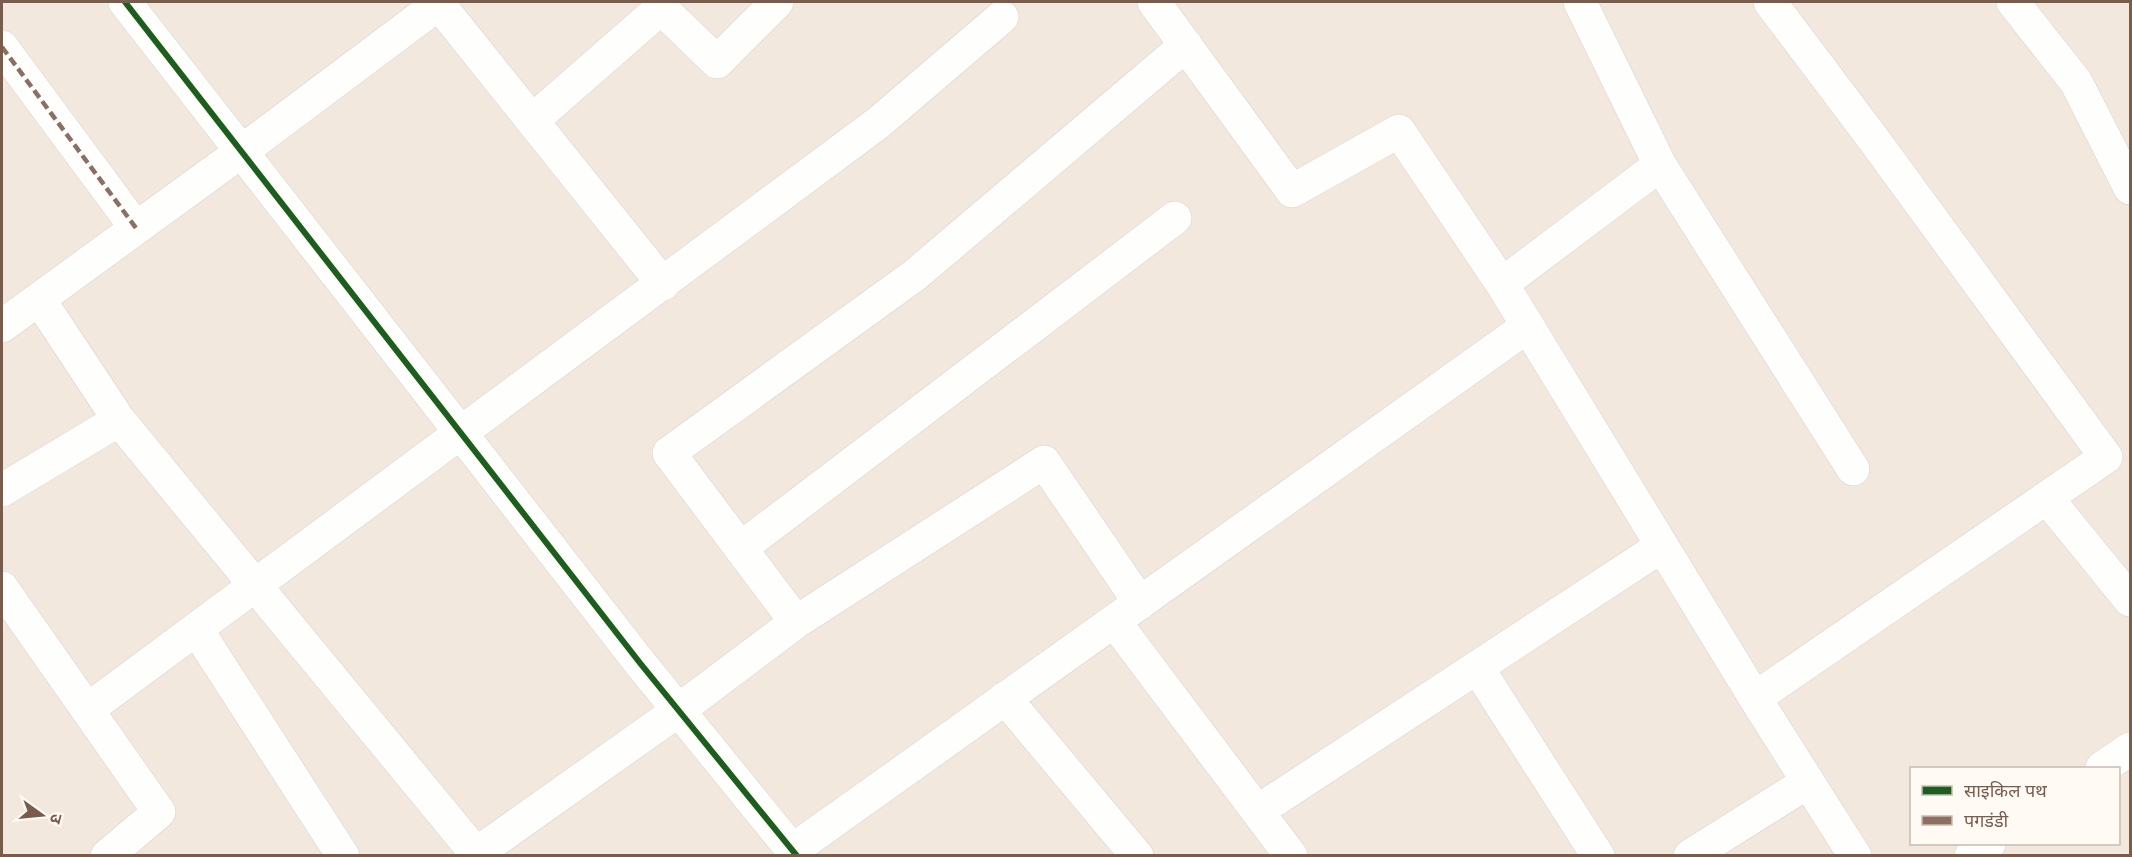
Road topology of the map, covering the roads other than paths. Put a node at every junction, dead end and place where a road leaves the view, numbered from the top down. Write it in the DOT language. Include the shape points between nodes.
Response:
graph roads {
  1 [pos="126,2"];
  2 [pos="439,2"];
  3 [pos="777,2"];
  4 [pos="1154,2"];
  5 [pos="1580,2"];
  6 [pos="1770,2"];
  7 [pos="2013,2"];
  8 [pos="1002,17"];
  9 [pos="1186,45"];
  10 [pos="2,47"];
  11 [pos="533,120"];
  12 [pos="242,151"];
  13 [pos="1660,165"];
  14 [pos="2130,188"];
  15 [pos="1175,218"];
  16 [pos="136,228"];
  17 [pos="663,284"];
  18 [pos="1502,284"];
  19 [pos="39,299"];
  20 [pos="2,326"];
  21 [pos="1528,326"];
  22 [pos="119,420"];
  23 [pos="462,434"];
  24 [pos="1853,469"];
  25 [pos="2,490"];
  26 [pos="2047,498"];
  27 [pos="1662,546"];
  28 [pos="741,548"];
  29 [pos="256,586"];
  30 [pos="2,588"];
  31 [pos="2130,600"];
  32 [pos="1127,612"];
  33 [pos="796,622"];
  34 [pos="197,630"];
  35 [pos="1476,667"];
  36 [pos="1005,698"];
  37 [pos="1755,698"];
  38 [pos="87,710"];
  39 [pos="679,710"];
  40 [pos="2130,750"];
  41 [pos="2104,767"];
  42 [pos="1808,782"];
  43 [pos="1258,811"];
  44 [pos="1986,845"];
  45 [pos="795,853"];
  46 [pos="107,855"];
  47 [pos="343,855"];
  48 [pos="477,855"];
  49 [pos="1137,855"];
  50 [pos="1292,855"];
  51 [pos="1598,855"];
  52 [pos="1690,855"];
  53 [pos="1855,855"];
  54 [pos="1971,855"];
  1 -- 12 [label="street"];
  2 -- 11 [label="street"];
  2 -- 12 [label="street"];
  3 -- 11 [label="street" via="717,62 661,8"];
  4 -- 9 [label="street"];
  5 -- 13 [label="street"];
  6 -- 26 [label="street" via="2106,458"];
  7 -- 14 [label="street" via="2076,82"];
  8 -- 17 [label="street" via="878,123"];
  9 -- 18 [label="street" via="1293,191 1399,131"];
  9 -- 28 [label="street" via="915,275 669,453"];
  10 -- 16 [label="street"];
  11 -- 17 [label="street"];
  12 -- 16 [label="street"];
  12 -- 23 [label="street"];
  13 -- 18 [label="street"];
  13 -- 24 [label="street"];
  15 -- 28 [label="street"];
  16 -- 19 [label="street"];
  17 -- 23 [label="street"];
  18 -- 21 [label="street"];
  19 -- 20 [label="street"];
  19 -- 22 [label="street"];
  21 -- 27 [label="street"];
  21 -- 32 [label="street"];
  22 -- 25 [label="street"];
  22 -- 29 [label="street"];
  23 -- 29 [label="street"];
  23 -- 39 [label="street"];
  26 -- 31 [label="street"];
  26 -- 37 [label="street"];
  27 -- 35 [label="street"];
  27 -- 37 [label="street"];
  28 -- 33 [label="street"];
  29 -- 34 [label="street"];
  29 -- 48 [label="street"];
  30 -- 38 [label="street"];
  32 -- 33 [label="street" via="1044,462"];
  32 -- 36 [label="street"];
  32 -- 43 [label="street"];
  33 -- 39 [label="street"];
  34 -- 38 [label="street"];
  34 -- 47 [label="street"];
  35 -- 43 [label="street"];
  35 -- 51 [label="street"];
  36 -- 45 [label="street"];
  36 -- 49 [label="street"];
  37 -- 42 [label="street"];
  38 -- 46 [label="street" via="159,812"];
  39 -- 45 [label="street"];
  39 -- 48 [label="street"];
  40 -- 41 [label="street"];
  42 -- 52 [label="street"];
  42 -- 53 [label="street"];
  43 -- 50 [label="street"];
  44 -- 54 [label="street"];
}
